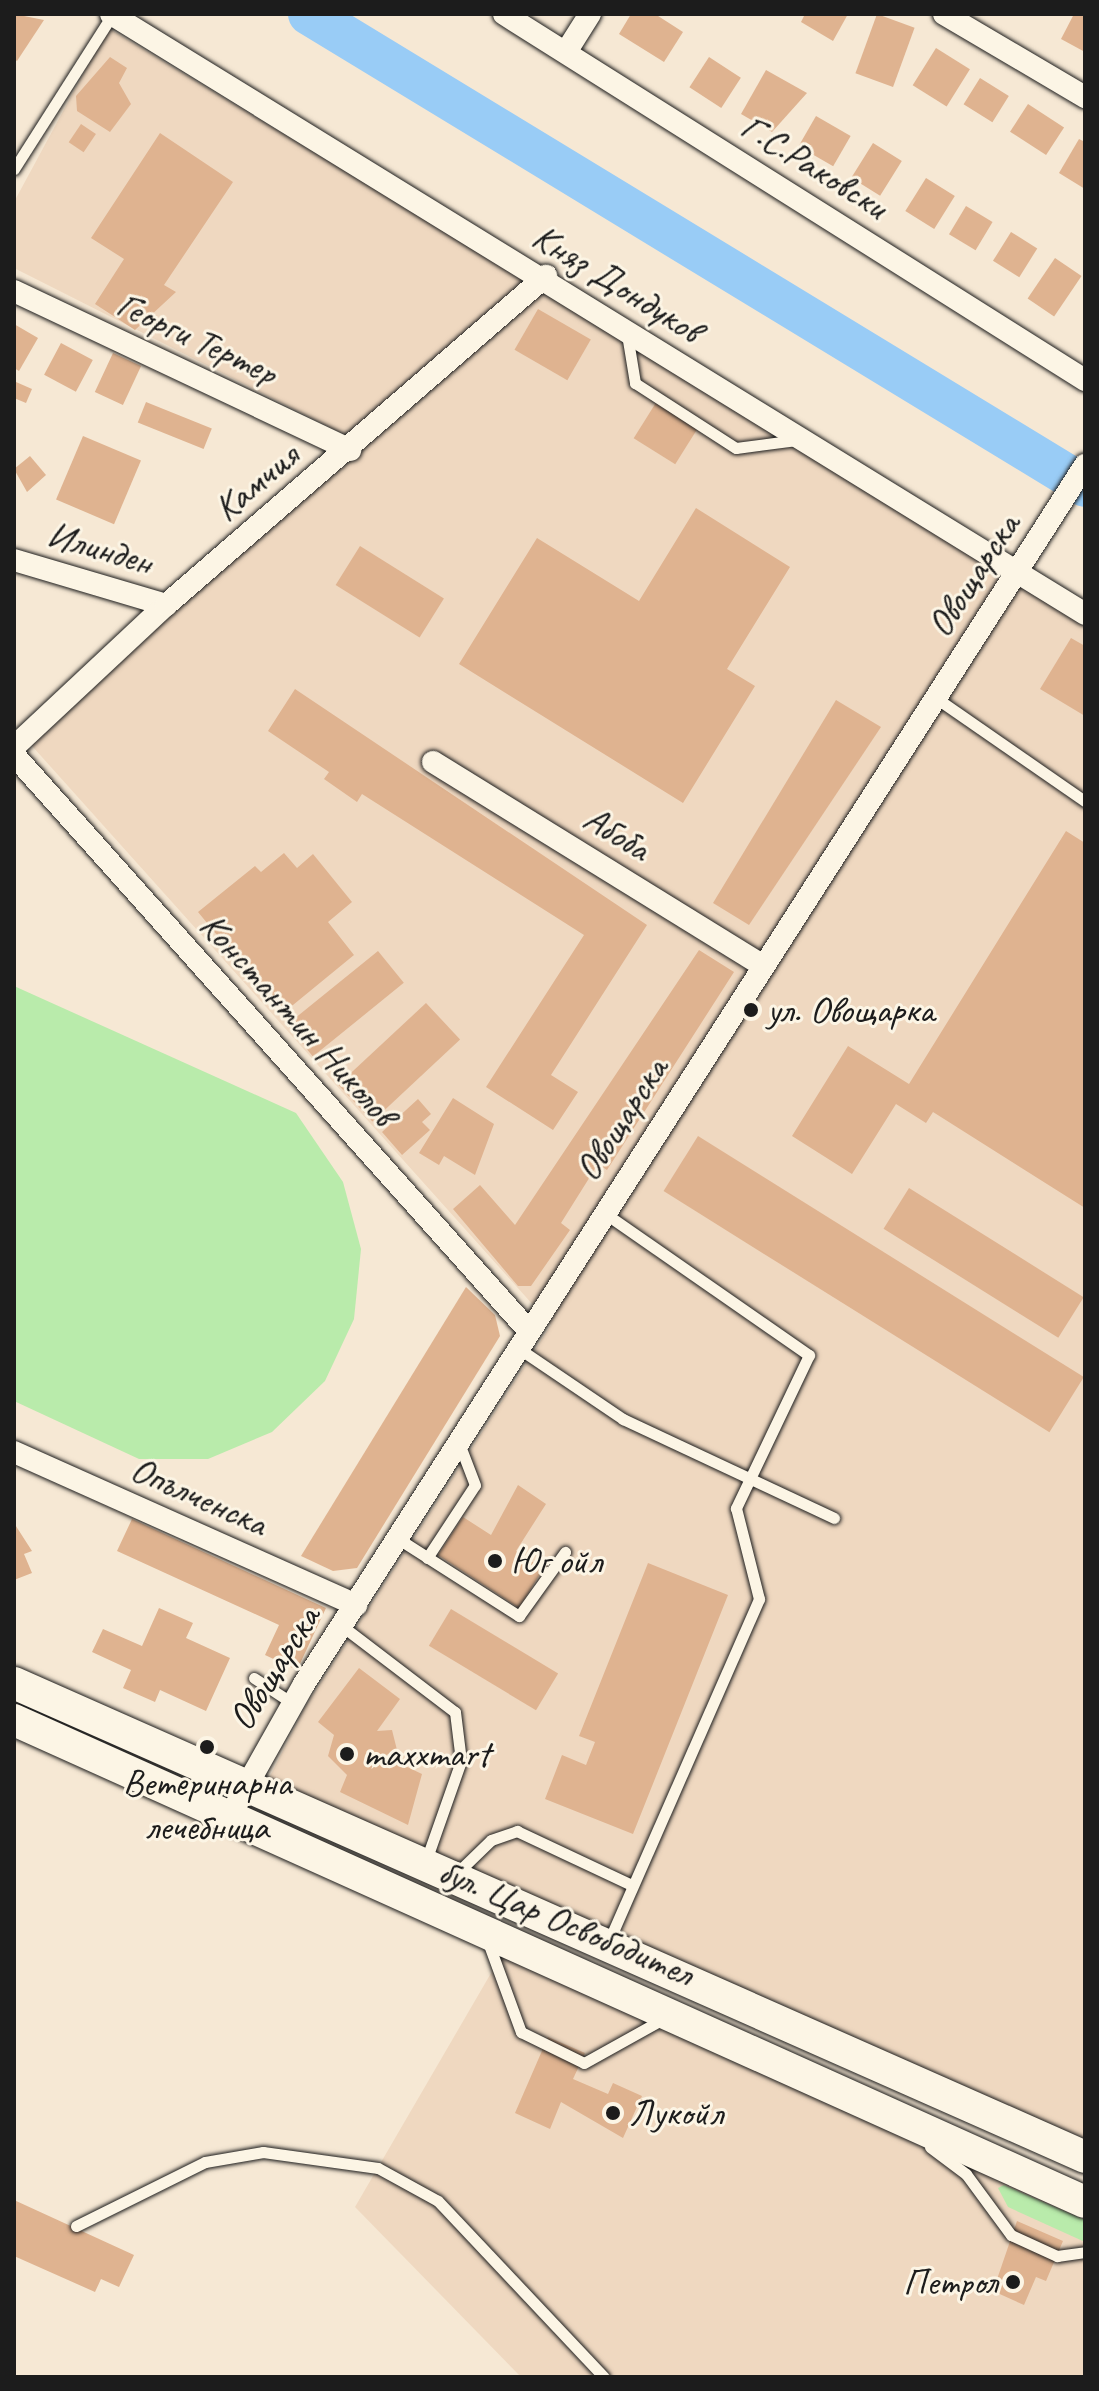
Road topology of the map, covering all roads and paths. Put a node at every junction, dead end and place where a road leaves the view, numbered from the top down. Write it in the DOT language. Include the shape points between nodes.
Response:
graph roads {
  1 [pos="111,14"];
  2 [pos="504,14"];
  3 [pos="590,14"];
  4 [pos="944,14"];
  5 [pos="566,52"];
  6 [pos="1085,97"];
  7 [pos="14,169"];
  8 [pos="546,276"];
  9 [pos="14,291"];
  10 [pos="627,334"];
  11 [pos="1085,380"];
  12 [pos="800,440"];
  13 [pos="350,450"];
  14 [pos="1085,465"];
  15 [pos="14,560"];
  16 [pos="1018,575"];
  17 [pos="166,605"];
  18 [pos="1085,614"];
  19 [pos="936,698"];
  20 [pos="14,747"];
  21 [pos="14,755"];
  22 [pos="433,762"];
  23 [pos="1085,801"];
  24 [pos="763,966"];
  25 [pos="603,1212"];
  26 [pos="524,1340"];
  27 [pos="459,1443"];
  28 [pos="14,1452"];
  29 [pos="751,1478"];
  30 [pos="834,1518"];
  31 [pos="397,1538"];
  32 [pos="565,1552"];
  33 [pos="427,1558"];
  34 [pos="356,1605"];
  35 [pos="342,1626"];
  36 [pos="254,1678"];
  37 [pos="14,1683"];
  38 [pos="292,1703"];
  39 [pos="14,1720"];
  40 [pos="244,1789"];
  41 [pos="228,1819"];
  42 [pos="437,1873"];
  43 [pos="632,1885"];
  44 [pos="483,1930"];
  45 [pos="606,1947"];
  46 [pos="674,2013"];
  47 [pos="896,2121"];
  48 [pos="1085,2157"];
  49 [pos="1085,2202"];
  50 [pos="76,2226"];
  51 [pos="1085,2252"];
  52 [pos="604,2377"];
  1 -- 7 [label="lane"];
  1 -- 8 [label="street, Княз Дондуков"];
  2 -- 5 [label="street, Г.С.Раковски"];
  3 -- 5 [label="street"];
  4 -- 6 [label="street"];
  5 -- 11 [label="street, Г.С.Раковски"];
  8 -- 10 [label="street, Княз Дондуков"];
  8 -- 13 [label="street, Камчия"];
  9 -- 13 [label="street, Георги Тертер"];
  10 -- 12 [label="street, Княз Дондуков"];
  10 -- 12 [label="lane" via="635,383 736,448"];
  12 -- 16 [label="street, Княз Дондуков"];
  13 -- 17 [label="street, Камчия"];
  14 -- 16 [label="street, Овощарска"];
  15 -- 17 [label="street, Илинден"];
  16 -- 18 [label="street, Княз Дондуков"];
  16 -- 19 [label="street, Овощарска"];
  17 -- 20 [label="street, Камчия"];
  19 -- 23 [label="lane"];
  19 -- 24 [label="street, Овощарска"];
  21 -- 26 [label="street, Константин Николов"];
  22 -- 24 [label="street, Абоба"];
  24 -- 25 [label="street, Овощарска"];
  25 -- 26 [label="street, Овощарска"];
  25 -- 29 [label="lane" via="809,1355"];
  26 -- 27 [label="street, Овощарска"];
  26 -- 29 [label="lane" via="623,1419"];
  27 -- 31 [label="street, Овощарска"];
  27 -- 33 [label="lane" via="475,1485"];
  28 -- 34 [label="street, Опълченска"];
  29 -- 30 [label="lane"];
  29 -- 43 [label="lane" via="736,1508 759,1599"];
  31 -- 33 [label="lane"];
  31 -- 34 [label="street, Овощарска"];
  32 -- 33 [label="lane" via="519,1616"];
  34 -- 35 [label="street, Овощарска"];
  35 -- 38 [label="street, Овощарска"];
  35 -- 42 [label="lane" via="455,1712 461,1761"];
  36 -- 38 [label="lane"];
  37 -- 40 [label="main road, бул. Цар Освободител"];
  38 -- 40 [label="street, Овощарска"];
  39 -- 41 [label="main road, бул. Цар Освободител"];
  40 -- 41 [label="street, Овощарска"];
  40 -- 42 [label="main road, бул. Цар Освободител"];
  41 -- 44 [label="main road, бул. Цар Освободител"];
  42 -- 43 [label="lane" via="491,1840 517,1831"];
  42 -- 45 [label="main road, бул. Цар Освободител"];
  43 -- 45 [label="lane"];
  44 -- 46 [label="main road, бул. Цар Освободител"];
  44 -- 46 [label="lane" via="521,2032 584,2063"];
  45 -- 48 [label="main road, бул. Цар Освободител"];
  46 -- 47 [label="main road, бул. Цар Освободител"];
  47 -- 49 [label="main road, бул. Цар Освободител"];
  47 -- 51 [label="lane" via="966,2174 1011,2235 1057,2256"];
  50 -- 52 [label="lane" via="205,2162 263,2152 378,2168 438,2201"];
}
